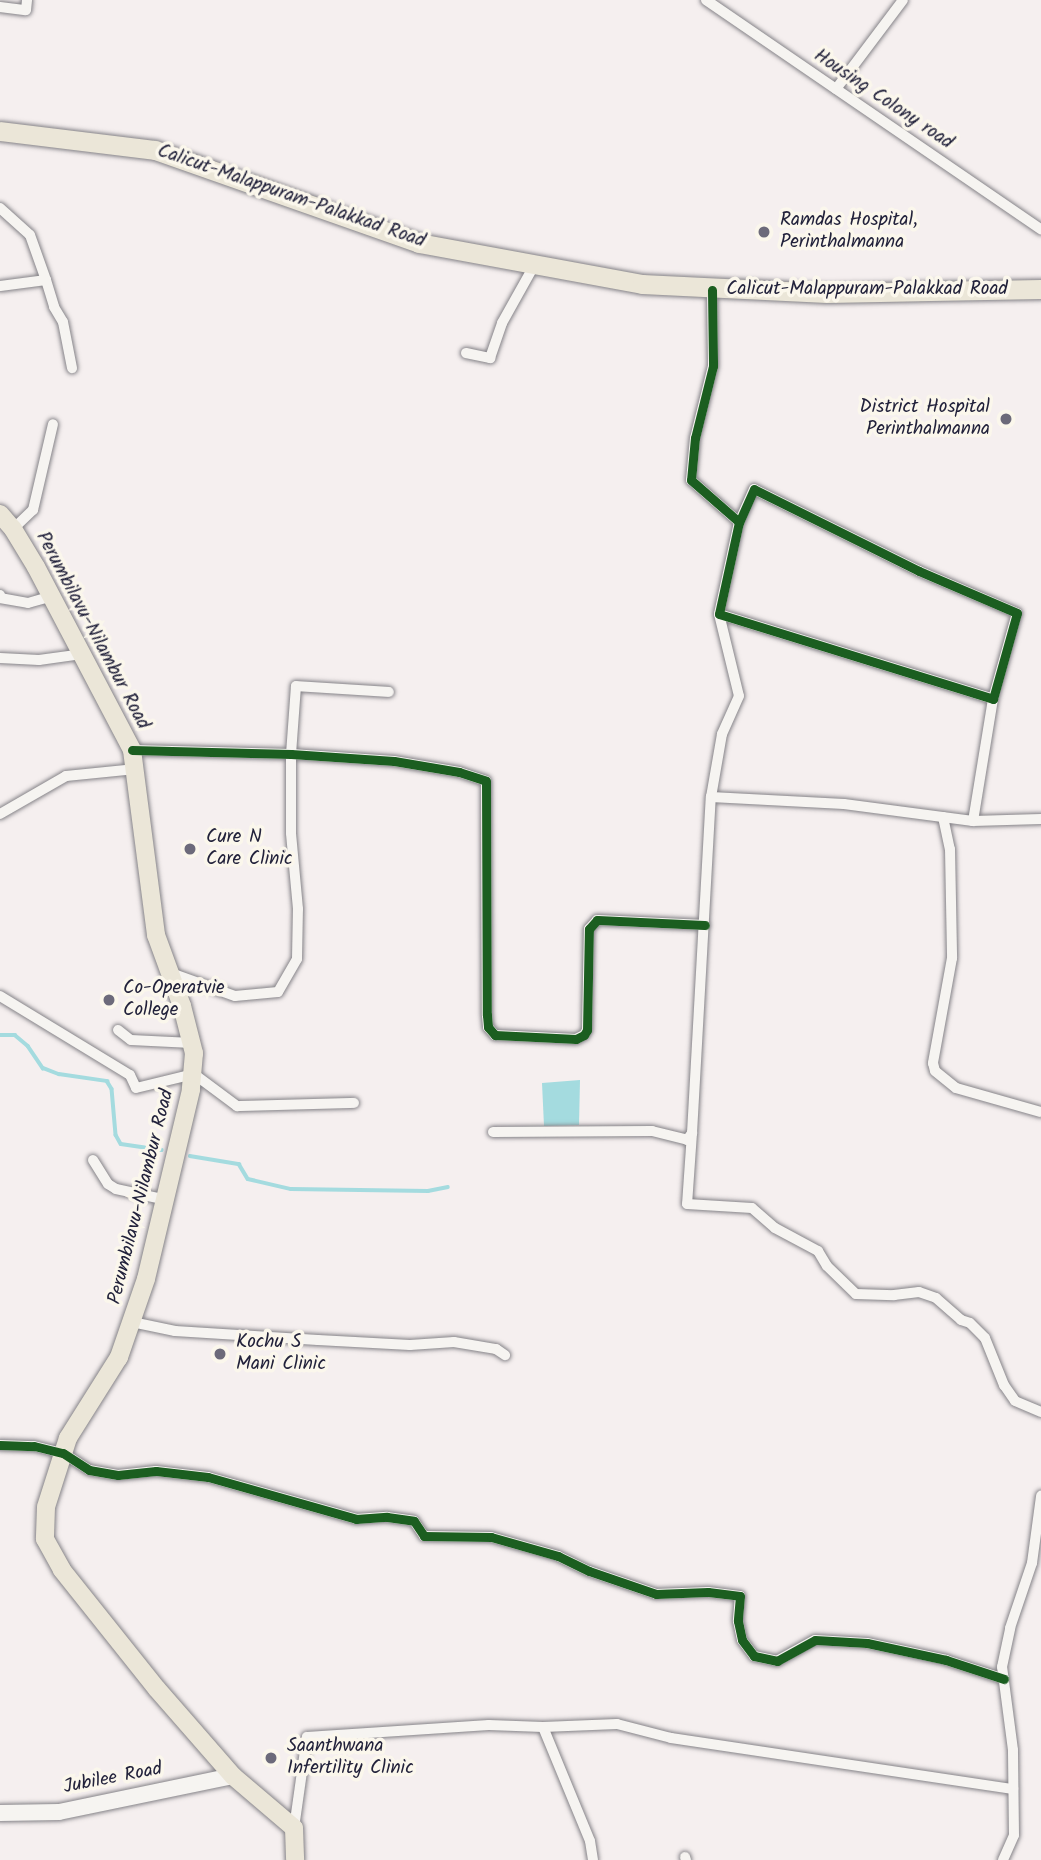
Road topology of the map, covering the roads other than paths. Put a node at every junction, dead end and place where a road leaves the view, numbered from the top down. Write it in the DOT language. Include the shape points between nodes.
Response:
graph roads {
  1 [pos="27,0"];
  2 [pos="903,0"];
  3 [pos="710,1"];
  4 [pos="0,7"];
  5 [pos="836,89"];
  6 [pos="0,131"];
  7 [pos="0,208"];
  8 [pos="1041,229"];
  9 [pos="535,264"];
  10 [pos="46,280"];
  11 [pos="0,286"];
  12 [pos="1041,289"];
  13 [pos="712,290"];
  14 [pos="466,353"];
  15 [pos="72,368"];
  16 [pos="53,424"];
  17 [pos="0,514"];
  18 [pos="739,522"];
  19 [pos="13,529"];
  20 [pos="52,596"];
  21 [pos="0,597"];
  22 [pos="719,614"];
  23 [pos="82,654"];
  24 [pos="0,658"];
  25 [pos="389,692"];
  26 [pos="993,699"];
  27 [pos="132,750"];
  28 [pos="291,754"];
  29 [pos="136,769"];
  30 [pos="712,797"];
  31 [pos="0,814"];
  32 [pos="943,817"];
  33 [pos="1041,820"];
  34 [pos="973,821"];
  35 [pos="705,925"];
  36 [pos="168,972"];
  37 [pos="0,996"];
  38 [pos="118,1030"];
  39 [pos="192,1043"];
  40 [pos="194,1074"];
  41 [pos="354,1103"];
  42 [pos="1041,1112"];
  43 [pos="493,1132"];
  44 [pos="692,1133"];
  45 [pos="93,1160"];
  46 [pos="167,1200"];
  47 [pos="132,1322"];
  48 [pos="505,1355"];
  49 [pos="1041,1412"];
  50 [pos="0,1445"];
  51 [pos="63,1452"];
  52 [pos="1041,1496"];
  53 [pos="1004,1679"];
  54 [pos="543,1727"];
  55 [pos="233,1776"];
  56 [pos="1013,1789"];
  57 [pos="0,1813"];
  58 [pos="294,1828"];
  59 [pos="295,1860"];
  60 [pos="593,1860"];
  61 [pos="1003,1860"];
  1 -- 4 [label="street" via="26,10"];
  2 -- 5 [label="street"];
  3 -- 5 [label="street, Housing Colony road"];
  5 -- 8 [label="street, Housing Colony road"];
  6 -- 9 [label="highway, Calicut-Malappuram-Palakkad Road" via="155,150 419,243"];
  7 -- 10 [label="street" via="30,235"];
  9 -- 13 [label="highway, Calicut-Malappuram-Palakkad Road" via="642,284"];
  9 -- 14 [label="street" via="502,323 490,358"];
  10 -- 11 [label="street"];
  10 -- 15 [label="street" via="63,321"];
  12 -- 13 [label="highway, Calicut-Malappuram-Palakkad Road"];
  13 -- 18 [label="street" via="713,366 695,438 691,480"];
  16 -- 19 [label="street" via="33,510"];
  17 -- 19 [label="main road, Perumbilavu-Nilambur Road"];
  18 -- 22 [label="street"];
  18 -- 26 [label="street" via="754,489 1017,613"];
  19 -- 20 [label="main road, Perumbilavu-Nilambur Road"];
  20 -- 21 [label="street" via="28,603"];
  20 -- 23 [label="main road, Perumbilavu-Nilambur Road"];
  22 -- 26 [label="street"];
  22 -- 30 [label="street" via="739,696 722,734"];
  23 -- 24 [label="street" via="39,660"];
  23 -- 27 [label="main road, Perumbilavu-Nilambur Road"];
  25 -- 28 [label="street" via="296,686"];
  26 -- 34 [label="street"];
  27 -- 28 [label="street"];
  27 -- 29 [label="main road, Perumbilavu-Nilambur Road"];
  28 -- 35 [label="street" via="394,761 486,781 487,1015 488,1027 495,1035 576,1039 584,1035 589,929 597,920"];
  28 -- 36 [label="street" via="297,959 278,992 235,996"];
  29 -- 31 [label="street" via="66,776"];
  29 -- 36 [label="main road, Perumbilavu-Nilambur Road" via="152,915"];
  30 -- 32 [label="street" via="844,804"];
  30 -- 35 [label="street"];
  32 -- 34 [label="street"];
  32 -- 42 [label="street" via="950,849 952,958 935,1072 956,1088"];
  33 -- 34 [label="street"];
  35 -- 44 [label="street"];
  36 -- 39 [label="main road, Perumbilavu-Nilambur Road"];
  37 -- 40 [label="street" via="130,1075 136,1088"];
  38 -- 39 [label="street" via="131,1040"];
  39 -- 40 [label="main road, Perumbilavu-Nilambur Road"];
  40 -- 41 [label="street" via="237,1106"];
  40 -- 46 [label="main road, Perumbilavu-Nilambur Road"];
  43 -- 44 [label="street" via="652,1131 687,1140"];
  44 -- 49 [label="street" via="687,1204 752,1208 775,1228 818,1251 856,1294 919,1292 936,1298 985,1338 1003,1385 1015,1401"];
  45 -- 46 [label="street" via="116,1189"];
  46 -- 47 [label="main road, Perumbilavu-Nilambur Road"];
  47 -- 48 [label="street" via="175,1331 279,1338 410,1345 454,1342 496,1349"];
  47 -- 51 [label="main road, Perumbilavu-Nilambur Road" via="119,1357 79,1417"];
  50 -- 51 [label="street"];
  51 -- 53 [label="street" via="89,1470 208,1477 356,1519 414,1521 424,1536 491,1537 558,1556 656,1594 740,1596 737,1622 742,1640 754,1656 777,1661 815,1640 867,1643 946,1660"];
  51 -- 55 [label="main road, Perumbilavu-Nilambur Road" via="43,1524 51,1554 157,1689"];
  52 -- 53 [label="street" via="1032,1563 1010,1628"];
  53 -- 56 [label="street"];
  54 -- 56 [label="street" via="617,1724 671,1738"];
  54 -- 58 [label="street" via="489,1725 307,1737"];
  54 -- 60 [label="street" via="590,1841"];
  55 -- 57 [label="main road, Jubilee Road" via="59,1812"];
  55 -- 58 [label="main road, Perumbilavu-Nilambur Road"];
  56 -- 61 [label="street" via="1014,1835"];
  58 -- 59 [label="main road"];
}
